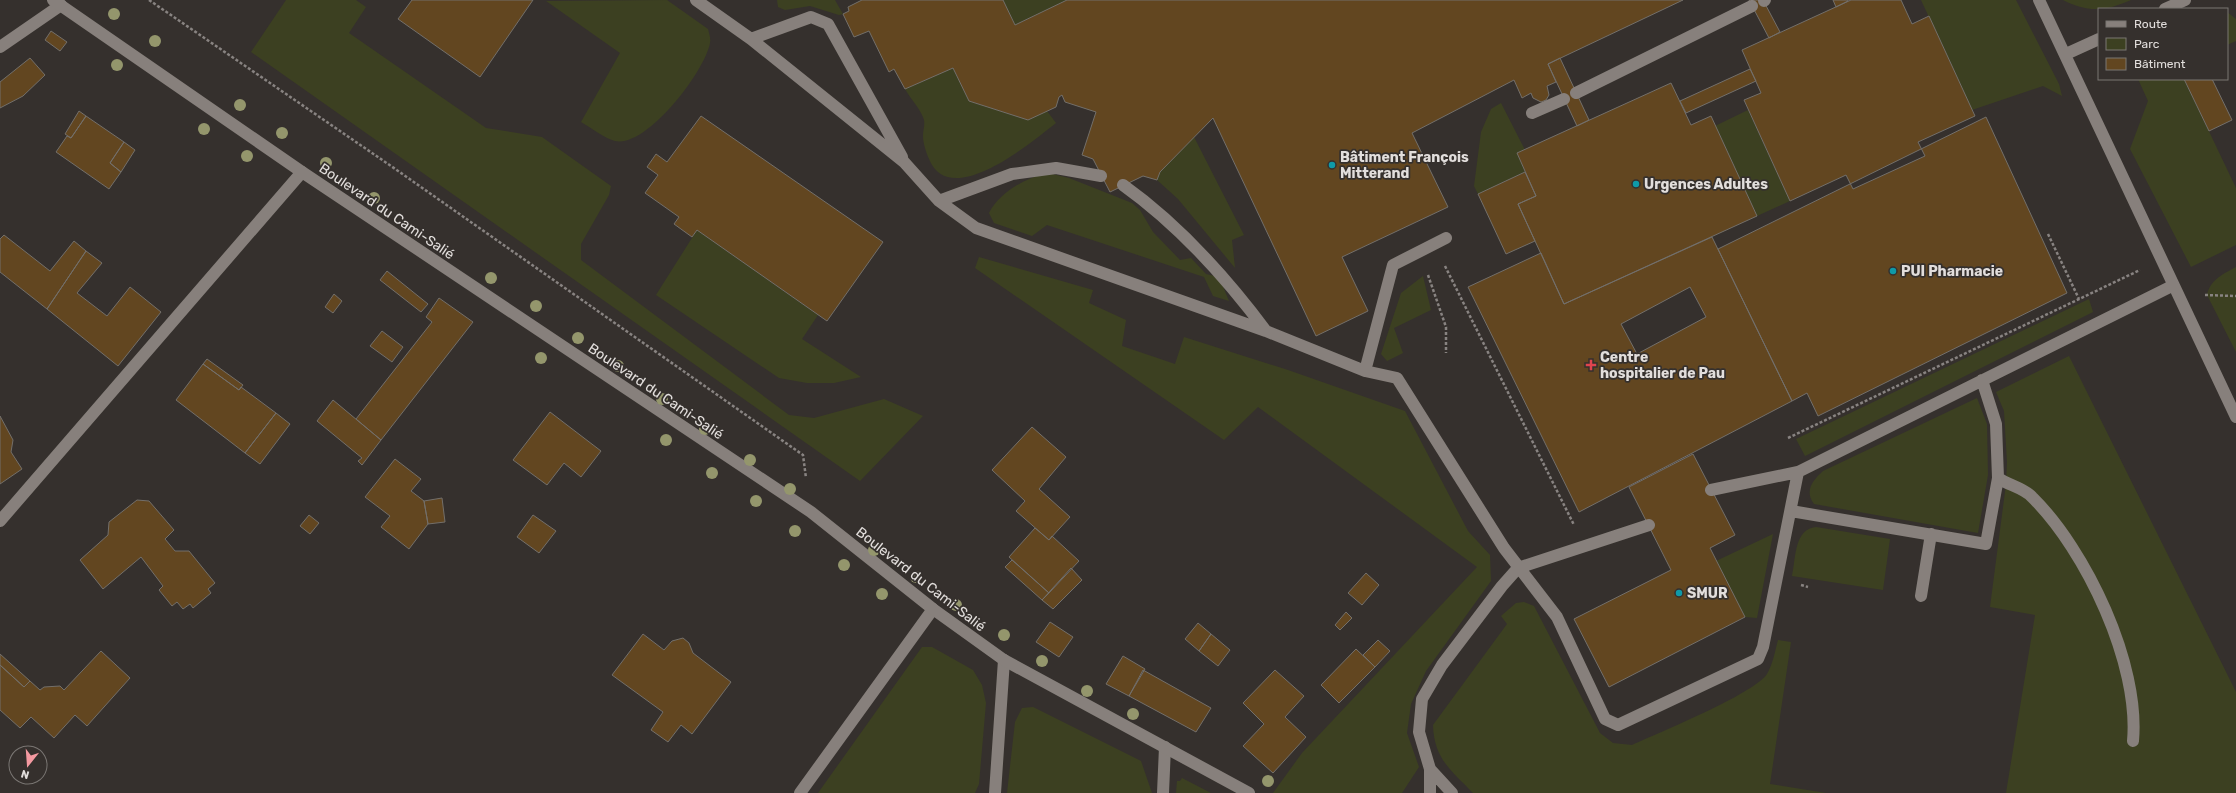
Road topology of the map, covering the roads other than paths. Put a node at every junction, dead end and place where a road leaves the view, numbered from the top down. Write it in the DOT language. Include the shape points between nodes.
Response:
graph roads {
  1 [pos="696,0"];
  2 [pos="2039,0"];
  3 [pos="2184,0"];
  4 [pos="57,3"];
  5 [pos="1752,6"];
  6 [pos="2167,8"];
  7 [pos="751,39"];
  8 [pos="2098,39"];
  9 [pos="0,47"];
  10 [pos="2066,54"];
  11 [pos="1576,93"];
  12 [pos="1564,99"];
  13 [pos="1532,113"];
  14 [pos="904,162"];
  15 [pos="302,172"];
  16 [pos="1101,176"];
  17 [pos="1123,186"];
  18 [pos="939,201"];
  19 [pos="1446,238"];
  20 [pos="2172,286"];
  21 [pos="1266,331"];
  22 [pos="1365,371"];
  23 [pos="1982,380"];
  24 [pos="2236,417"];
  25 [pos="1798,472"];
  26 [pos="1998,478"];
  27 [pos="1711,490"];
  28 [pos="1791,511"];
  29 [pos="0,521"];
  30 [pos="1648,525"];
  31 [pos="1931,534"];
  32 [pos="1518,568"];
  33 [pos="1921,596"];
  34 [pos="933,609"];
  35 [pos="1004,660"];
  36 [pos="2133,741"];
  37 [pos="1165,747"];
  38 [pos="1430,769"];
  39 [pos="800,793"];
  40 [pos="995,793"];
  41 [pos="1163,793"];
  42 [pos="1249,793"];
  43 [pos="1430,793"];
  44 [pos="1452,793"];
  1 -- 7 [label="street"];
  2 -- 10 [label="street"];
  3 -- 6 [label="street"];
  4 -- 9 [label="street"];
  4 -- 15 [label="street, Boulevard du Cami-Salié"];
  5 -- 11 [label="street"];
  7 -- 14 [label="street"];
  7 -- 14 [label="street" via="811,17 828,24"];
  8 -- 10 [label="street"];
  10 -- 20 [label="street"];
  12 -- 13 [label="street"];
  14 -- 18 [label="street"];
  15 -- 29 [label="street"];
  15 -- 34 [label="street, Boulevard du Cami-Salié" via="811,512"];
  16 -- 18 [label="street" via="1056,168 1012,174"];
  17 -- 21 [label="street" via="1153,207 1194,247 1234,288"];
  18 -- 21 [label="street" via="976,228"];
  19 -- 22 [label="street" via="1393,265"];
  20 -- 23 [label="street"];
  20 -- 24 [label="street"];
  21 -- 22 [label="street"];
  22 -- 32 [label="street" via="1397,378"];
  23 -- 25 [label="street"];
  23 -- 26 [label="street" via="1996,424"];
  25 -- 27 [label="street"];
  25 -- 28 [label="street"];
  26 -- 31 [label="street" via="1986,544"];
  26 -- 36 [label="street" via="2031,495 2056,523 2087,571 2109,619 2128,672 2135,721"];
  28 -- 31 [label="street"];
  28 -- 32 [label="street" via="1763,647 1758,659 1618,725 1605,719 1557,617"];
  30 -- 32 [label="street"];
  31 -- 33 [label="street"];
  32 -- 38 [label="street" via="1442,665 1422,699 1419,732"];
  34 -- 35 [label="street, Boulevard du Cami-Salié"];
  34 -- 39 [label="street"];
  35 -- 37 [label="street, Boulevard du Cami-Salié"];
  35 -- 40 [label="street"];
  37 -- 41 [label="street"];
  37 -- 42 [label="street, Boulevard du Cami-Salié"];
  38 -- 43 [label="street"];
  38 -- 44 [label="street"];
}
